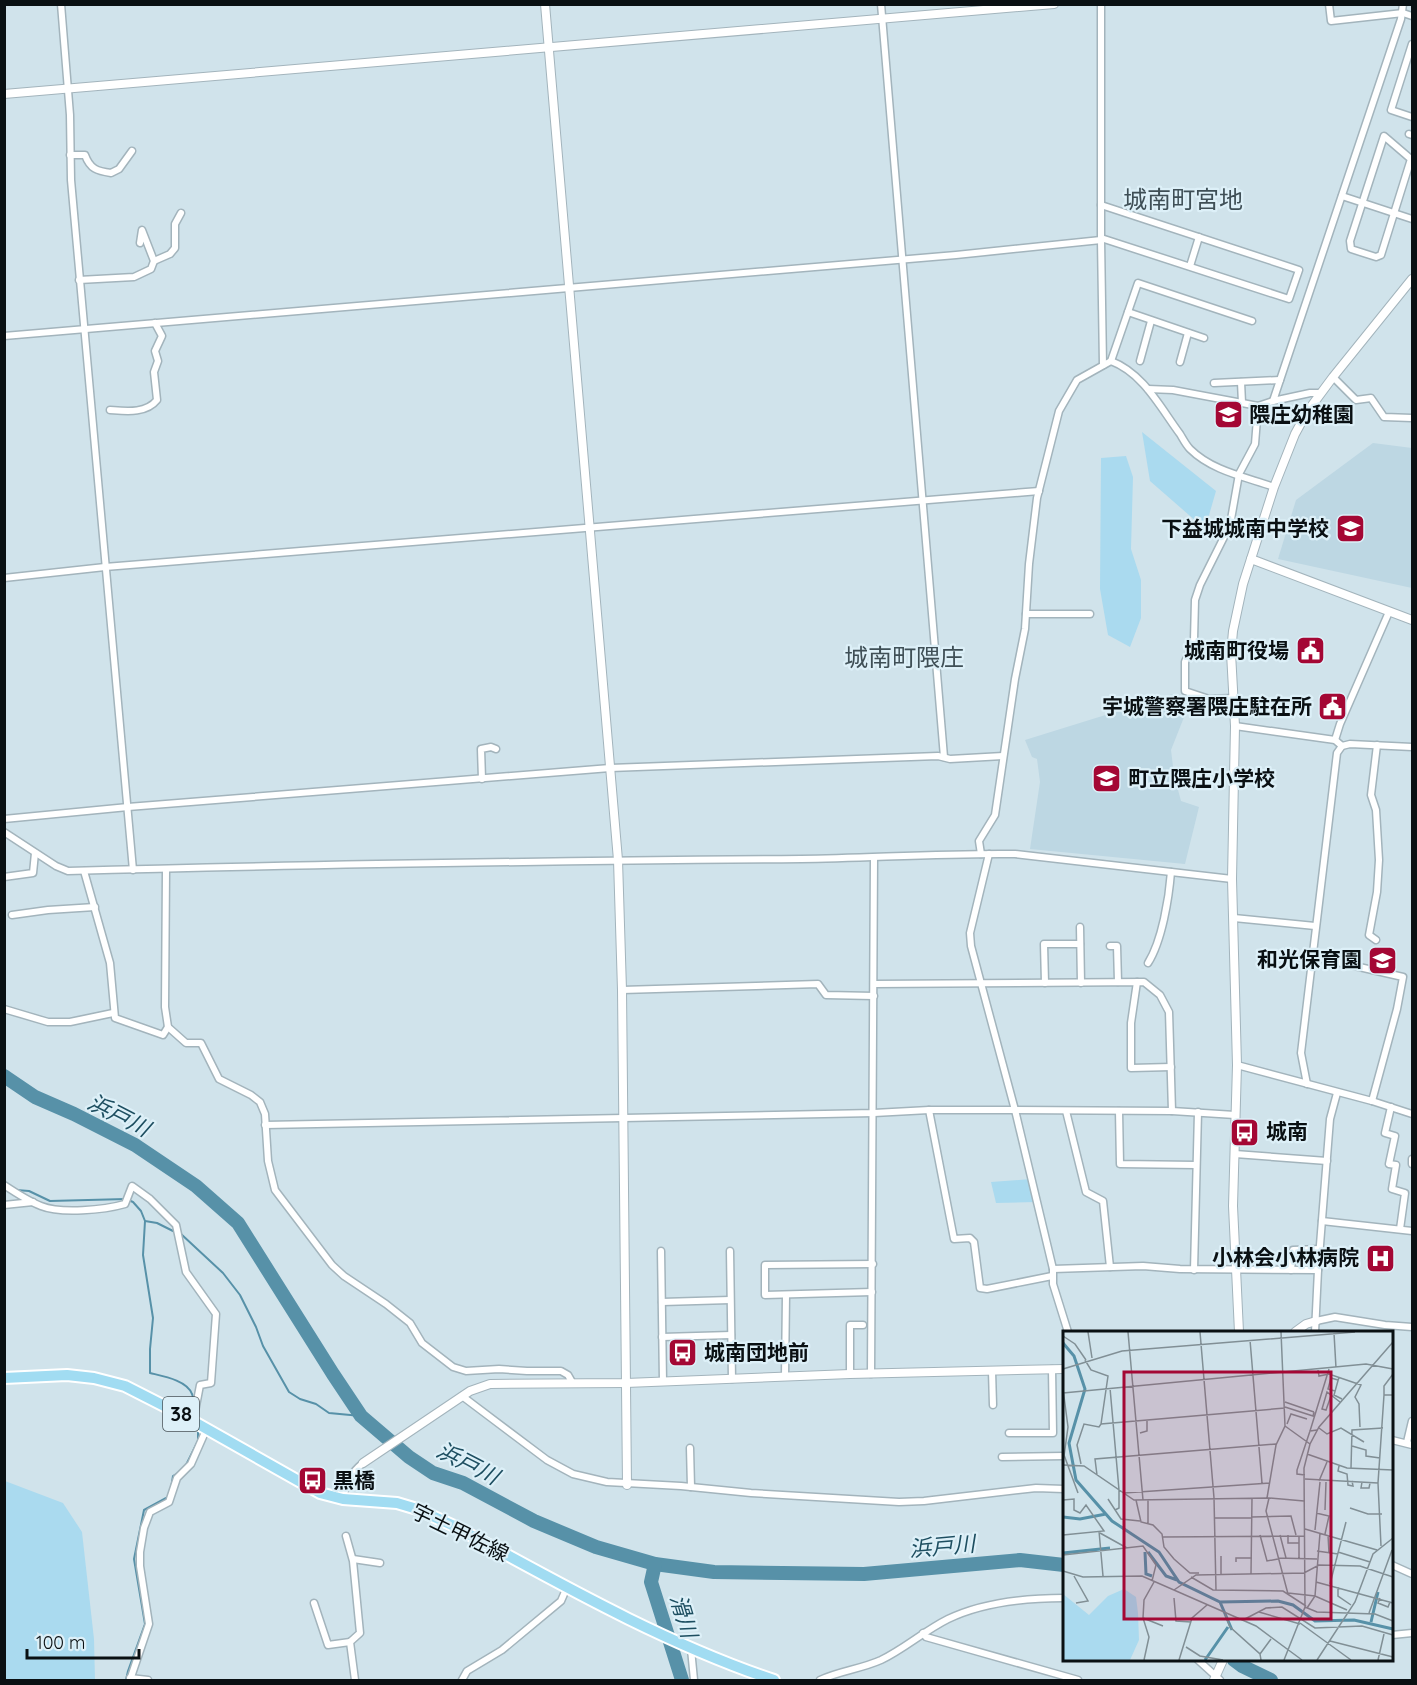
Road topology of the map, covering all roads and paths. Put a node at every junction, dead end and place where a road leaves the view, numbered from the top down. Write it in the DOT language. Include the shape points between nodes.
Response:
graph roads {
  1 [pos="61,4"];
  2 [pos="545,4"];
  3 [pos="881,4"];
  4 [pos="1054,4"];
  5 [pos="1101,4"];
  6 [pos="1329,4"];
  7 [pos="1403,4"];
  8 [pos="1403,13"];
  9 [pos="1413,16"];
  10 [pos="882,20"];
  11 [pos="1413,44"];
  12 [pos="549,49"];
  13 [pos="1403,74"];
  14 [pos="1413,77"];
  15 [pos="68,89"];
  16 [pos="4,94"];
  17 [pos="1413,117"];
  18 [pos="132,151"];
  19 [pos="70,155"];
  20 [pos="1412,159"];
  21 [pos="1342,196"];
  22 [pos="1362,202"];
  23 [pos="1101,205"];
  24 [pos="181,213"];
  25 [pos="1394,213"];
  26 [pos="1413,219"];
  27 [pos="1199,237"];
  28 [pos="1101,239"];
  29 [pos="140,243"];
  30 [pos="902,259"];
  31 [pos="154,261"];
  32 [pos="1190,266"];
  33 [pos="1413,279"];
  34 [pos="79,280"];
  35 [pos="570,288"];
  36 [pos="1128,312"];
  37 [pos="1151,321"];
  38 [pos="1252,321"];
  39 [pos="155,323"];
  40 [pos="84,330"];
  41 [pos="1188,333"];
  42 [pos="4,336"];
  43 [pos="1204,338"];
  44 [pos="1111,361"];
  45 [pos="1140,361"];
  46 [pos="1180,362"];
  47 [pos="1103,365"];
  48 [pos="1333,377"];
  49 [pos="1280,380"];
  50 [pos="1242,382"];
  51 [pos="1214,383"];
  52 [pos="1148,389"];
  53 [pos="1321,393"];
  54 [pos="1273,401"];
  55 [pos="1242,403"];
  56 [pos="1258,406"];
  57 [pos="110,410"];
  58 [pos="1413,418"];
  59 [pos="1239,474"];
  60 [pos="1274,488"];
  61 [pos="1039,491"];
  62 [pos="922,500"];
  63 [pos="590,527"];
  64 [pos="1251,558"];
  65 [pos="105,567"];
  66 [pos="4,578"];
  67 [pos="1389,612"];
  68 [pos="1026,614"];
  69 [pos="1090,614"];
  70 [pos="1413,620"];
  71 [pos="1234,698"];
  72 [pos="1235,726"];
  73 [pos="1335,740"];
  74 [pos="1377,745"];
  75 [pos="1342,746"];
  76 [pos="1413,747"];
  77 [pos="496,749"];
  78 [pos="1003,756"];
  79 [pos="944,757"];
  80 [pos="610,768"];
  81 [pos="482,779"];
  82 [pos="128,807"];
  83 [pos="4,819"];
  84 [pos="4,832"];
  85 [pos="34,853"];
  86 [pos="981,854"];
  87 [pos="989,854"];
  88 [pos="874,858"];
  89 [pos="618,860"];
  90 [pos="133,870"];
  91 [pos="166,870"];
  92 [pos="84,871"];
  93 [pos="1171,872"];
  94 [pos="4,878"];
  95 [pos="1232,879"];
  96 [pos="95,907"];
  97 [pos="12,915"];
  98 [pos="1234,918"];
  99 [pos="1315,926"];
  100 [pos="1080,927"];
  101 [pos="1376,940"];
  102 [pos="1080,944"];
  103 [pos="1110,946"];
  104 [pos="1311,956"];
  105 [pos="1148,963"];
  106 [pos="1081,982"];
  107 [pos="1118,982"];
  108 [pos="1137,982"];
  109 [pos="1045,983"];
  110 [pos="875,984"];
  111 [pos="981,984"];
  112 [pos="622,990"];
  113 [pos="874,996"];
  114 [pos="4,1008"];
  115 [pos="113,1013"];
  116 [pos="168,1027"];
  117 [pos="1237,1065"];
  118 [pos="1171,1067"];
  119 [pos="1307,1084"];
  120 [pos="1337,1093"];
  121 [pos="1372,1101"];
  122 [pos="1391,1107"];
  123 [pos="929,1110"];
  124 [pos="1015,1110"];
  125 [pos="1066,1111"];
  126 [pos="1119,1111"];
  127 [pos="1172,1111"];
  128 [pos="1198,1112"];
  129 [pos="874,1113"];
  130 [pos="1413,1114"];
  131 [pos="1235,1115"];
  132 [pos="622,1118"];
  133 [pos="265,1125"];
  134 [pos="1234,1154"];
  135 [pos="1413,1159"];
  136 [pos="1327,1161"];
  137 [pos="1412,1164"];
  138 [pos="1197,1165"];
  139 [pos="4,1185"];
  140 [pos="33,1202"];
  141 [pos="4,1205"];
  142 [pos="1322,1221"];
  143 [pos="1400,1229"];
  144 [pos="1413,1231"];
  145 [pos="1320,1250"];
  146 [pos="662,1251"];
  147 [pos="730,1251"];
  148 [pos="873,1264"];
  149 [pos="1110,1267"];
  150 [pos="1235,1269"];
  151 [pos="1194,1270"];
  152 [pos="1291,1270"];
  153 [pos="1318,1270"];
  154 [pos="1053,1272"];
  155 [pos="872,1292"];
  156 [pos="786,1295"];
  157 [pos="730,1300"];
  158 [pos="662,1302"];
  159 [pos="1316,1321"];
  160 [pos="863,1325"];
  161 [pos="1413,1327"];
  162 [pos="1068,1331"];
  163 [pos="1239,1331"];
  164 [pos="1296,1331"];
  165 [pos="1315,1331"];
  166 [pos="730,1335"];
  167 [pos="662,1337"];
  168 [pos="1063,1369"];
  169 [pos="1052,1370"];
  170 [pos="992,1371"];
  171 [pos="850,1374"];
  172 [pos="872,1374"];
  173 [pos="785,1376"];
  174 [pos="4,1378"];
  175 [pos="732,1379"];
  176 [pos="663,1381"];
  177 [pos="572,1382"];
  178 [pos="627,1383"];
  179 [pos="459,1398"];
  180 [pos="993,1405"];
  181 [pos="1413,1420"];
  182 [pos="193,1422"];
  183 [pos="206,1430"];
  184 [pos="1053,1432"];
  185 [pos="1061,1432"];
  186 [pos="1009,1433"];
  187 [pos="1393,1440"];
  188 [pos="1410,1444"];
  189 [pos="690,1448"];
  190 [pos="1063,1456"];
  191 [pos="1002,1457"];
  192 [pos="363,1463"];
  193 [pos="627,1485"];
  194 [pos="691,1487"];
  195 [pos="1063,1489"];
  196 [pos="343,1499"];
  197 [pos="345,1536"];
  198 [pos="353,1559"];
  199 [pos="380,1563"];
  200 [pos="1393,1564"];
  201 [pos="1413,1574"];
  202 [pos="567,1587"];
  203 [pos="1063,1598"];
  204 [pos="314,1603"];
  205 [pos="1413,1633"];
  206 [pos="923,1634"];
  207 [pos="1393,1635"];
  208 [pos="350,1642"];
  209 [pos="691,1649"];
  210 [pos="1200,1661"];
  211 [pos="1221,1663"];
  212 [pos="130,1679"];
  213 [pos="1217,1679"];
  214 [pos="148,1680"];
  215 [pos="355,1680"];
  216 [pos="462,1680"];
  217 [pos="694,1680"];
  218 [pos="774,1680"];
  219 [pos="820,1680"];
  220 [pos="1078,1680"];
  1 -- 15 [label="street"];
  2 -- 12 [label="street"];
  3 -- 10 [label="street"];
  4 -- 10 [label="street"];
  5 -- 23 [label="street"];
  6 -- 8 [label="street" via="1331,21"];
  7 -- 8 [label="street"];
  8 -- 9 [label="street"];
  8 -- 21 [label="street"];
  10 -- 12 [label="street"];
  10 -- 30 [label="street"];
  11 -- 13 [label="street"];
  12 -- 15 [label="street"];
  12 -- 35 [label="street"];
  13 -- 14 [label="street"];
  13 -- 17 [label="street" via="1391,110"];
  15 -- 16 [label="street"];
  15 -- 19 [label="street"];
  18 -- 19 [label="street" via="119,169 111,173 94,169 85,155"];
  19 -- 34 [label="street"];
  20 -- 22 [label="street" via="1383,136"];
  20 -- 25 [label="street"];
  21 -- 22 [label="street"];
  21 -- 49 [label="street"];
  22 -- 25 [label="street"];
  22 -- 25 [label="street" via="1351,249 1381,255"];
  23 -- 27 [label="street"];
  23 -- 28 [label="street"];
  24 -- 31 [label="street" via="175,224 175,248"];
  25 -- 26 [label="street"];
  27 -- 32 [label="street"];
  27 -- 32 [label="street" via="1299,270 1289,299"];
  28 -- 30 [label="street"];
  28 -- 32 [label="street"];
  28 -- 47 [label="street"];
  29 -- 31 [label="street" via="142,230"];
  30 -- 35 [label="street"];
  30 -- 62 [label="street"];
  31 -- 34 [label="street" via="151,269 134,277"];
  33 -- 48 [label="street"];
  34 -- 40 [label="street"];
  35 -- 39 [label="street"];
  35 -- 63 [label="street"];
  36 -- 37 [label="street"];
  36 -- 38 [label="street" via="1138,283"];
  36 -- 44 [label="street"];
  37 -- 41 [label="street"];
  37 -- 45 [label="street"];
  39 -- 40 [label="street"];
  39 -- 57 [label="street" via="162,336 155,351 158,361 153,381 157,400 140,410"];
  40 -- 42 [label="street"];
  40 -- 65 [label="street"];
  41 -- 43 [label="street"];
  41 -- 46 [label="street"];
  44 -- 47 [label="street"];
  44 -- 52 [label="street" via="1129,370"];
  47 -- 61 [label="street" via="1077,380 1059,411"];
  48 -- 53 [label="street"];
  48 -- 58 [label="street" via="1356,400 1371,398 1384,417"];
  49 -- 50 [label="street"];
  49 -- 54 [label="street"];
  50 -- 51 [label="street"];
  50 -- 55 [label="street"];
  52 -- 55 [label="street"];
  52 -- 59 [label="street" via="1191,449 1223,471"];
  53 -- 54 [label="street"];
  53 -- 60 [label="street" via="1295,434"];
  54 -- 56 [label="street"];
  55 -- 56 [label="street"];
  56 -- 59 [label="street" via="1255,444"];
  59 -- 60 [label="street"];
  59 -- 71 [label="street" via="1230,525 1195,600 1194,640 1185,662 1185,691 1209,699"];
  60 -- 64 [label="street"];
  61 -- 62 [label="street"];
  61 -- 68 [label="street"];
  62 -- 63 [label="street"];
  62 -- 79 [label="street"];
  63 -- 65 [label="street"];
  63 -- 80 [label="street"];
  64 -- 67 [label="street"];
  64 -- 71 [label="street" via="1233,631"];
  65 -- 66 [label="street"];
  65 -- 82 [label="street"];
  67 -- 70 [label="street"];
  67 -- 73 [label="street"];
  68 -- 69 [label="street"];
  68 -- 78 [label="street"];
  71 -- 72 [label="street"];
  72 -- 73 [label="street"];
  72 -- 95 [label="street"];
  73 -- 75 [label="street"];
  74 -- 75 [label="street"];
  74 -- 76 [label="street"];
  74 -- 101 [label="street" via="1371,795 1376,810 1379,860 1369,935"];
  75 -- 99 [label="street" via="1337,753"];
  77 -- 81 [label="street" via="481,749"];
  78 -- 79 [label="street"];
  78 -- 86 [label="street" via="995,815 979,841"];
  79 -- 80 [label="street"];
  80 -- 81 [label="street"];
  80 -- 89 [label="street"];
  81 -- 82 [label="street"];
  82 -- 83 [label="street"];
  82 -- 90 [label="street"];
  84 -- 85 [label="street"];
  85 -- 92 [label="street" via="68,872"];
  85 -- 94 [label="street" via="33,873"];
  86 -- 87 [label="street"];
  86 -- 88 [label="street"];
  87 -- 93 [label="street"];
  87 -- 111 [label="street" via="970,933"];
  88 -- 89 [label="street"];
  88 -- 110 [label="street"];
  89 -- 91 [label="street"];
  89 -- 112 [label="street"];
  90 -- 91 [label="street"];
  90 -- 92 [label="street"];
  91 -- 116 [label="street"];
  92 -- 96 [label="street"];
  93 -- 95 [label="street"];
  93 -- 105 [label="street" via="1156,951"];
  95 -- 98 [label="street"];
  96 -- 97 [label="street"];
  96 -- 115 [label="street" via="111,971"];
  98 -- 99 [label="street"];
  98 -- 117 [label="street"];
  99 -- 104 [label="street"];
  100 -- 102 [label="street"];
  102 -- 106 [label="street"];
  102 -- 109 [label="street" via="1044,944"];
  103 -- 107 [label="street" via="1117,946"];
  104 -- 119 [label="street" via="1301,1053"];
  104 -- 121 [label="street" via="1403,977"];
  106 -- 107 [label="street"];
  106 -- 109 [label="street"];
  107 -- 108 [label="street"];
  108 -- 118 [label="street" via="1144,982 1160,995 1169,1012"];
  108 -- 118 [label="street" via="1131,1023 1131,1068"];
  109 -- 111 [label="street"];
  110 -- 111 [label="street"];
  110 -- 113 [label="street"];
  111 -- 124 [label="street"];
  112 -- 113 [label="street" via="818,984 826,995"];
  112 -- 132 [label="street"];
  113 -- 129 [label="street"];
  114 -- 115 [label="street" via="48,1022 70,1022"];
  115 -- 116 [label="street" via="120,1021 163,1035"];
  116 -- 133 [label="street" via="186,1043 201,1043 219,1079 260,1102"];
  117 -- 119 [label="street"];
  117 -- 131 [label="street"];
  118 -- 127 [label="street"];
  119 -- 120 [label="street"];
  120 -- 121 [label="street"];
  120 -- 136 [label="street" via="1330,1119"];
  121 -- 122 [label="street"];
  122 -- 130 [label="street"];
  122 -- 143 [label="street" via="1385,1133 1395,1136 1389,1158 1389,1164 1396,1165 1392,1189 1405,1193"];
  123 -- 124 [label="street"];
  123 -- 129 [label="street"];
  123 -- 154 [label="street" via="954,1239 970,1238 974,1242 980,1288"];
  124 -- 125 [label="street"];
  124 -- 154 [label="street"];
  125 -- 126 [label="street"];
  125 -- 149 [label="street" via="1086,1192 1103,1201"];
  126 -- 127 [label="street"];
  126 -- 138 [label="street" via="1120,1164"];
  127 -- 128 [label="street"];
  128 -- 131 [label="street"];
  128 -- 138 [label="street"];
  129 -- 132 [label="street"];
  129 -- 148 [label="street"];
  131 -- 134 [label="street"];
  132 -- 133 [label="street"];
  132 -- 178 [label="street"];
  133 -- 177 [label="street" via="271,1177 284,1204 332,1265 410,1323 438,1357 466,1371 561,1371"];
  134 -- 136 [label="street"];
  134 -- 150 [label="street"];
  135 -- 137 [label="street"];
  136 -- 142 [label="street"];
  138 -- 151 [label="street"];
  139 -- 140 [label="street"];
  140 -- 141 [label="street"];
  140 -- 182 [label="street" via="59,1209 111,1208 125,1204 132,1186 176,1225 186,1272 216,1314 211,1383 200,1385"];
  142 -- 143 [label="street"];
  142 -- 145 [label="street"];
  143 -- 144 [label="street"];
  145 -- 152 [label="street" via="1293,1250"];
  145 -- 153 [label="street"];
  146 -- 158 [label="street"];
  147 -- 157 [label="street"];
  148 -- 155 [label="street"];
  148 -- 156 [label="street" via="765,1265 765,1295"];
  149 -- 151 [label="street"];
  149 -- 154 [label="street"];
  150 -- 151 [label="street"];
  150 -- 152 [label="street"];
  150 -- 163 [label="street"];
  152 -- 153 [label="street"];
  153 -- 159 [label="street"];
  154 -- 162 [label="street"];
  155 -- 156 [label="street"];
  155 -- 172 [label="street"];
  156 -- 173 [label="street"];
  157 -- 158 [label="street"];
  157 -- 166 [label="street"];
  158 -- 167 [label="street"];
  159 -- 161 [label="street" via="1335,1317"];
  159 -- 164 [label="street"];
  159 -- 165 [label="street"];
  160 -- 171 [label="street" via="850,1325"];
  166 -- 167 [label="street"];
  166 -- 175 [label="street"];
  167 -- 176 [label="street"];
  168 -- 169 [label="street"];
  169 -- 170 [label="street"];
  169 -- 184 [label="street"];
  170 -- 172 [label="street"];
  170 -- 180 [label="street"];
  171 -- 172 [label="street"];
  171 -- 173 [label="street"];
  173 -- 175 [label="street"];
  174 -- 182 [label="main road, 宇土甲佐線 / 38" via="94,1378 125,1386"];
  175 -- 176 [label="street"];
  176 -- 178 [label="street"];
  177 -- 178 [label="street"];
  177 -- 179 [label="street" via="490,1384"];
  178 -- 193 [label="street"];
  179 -- 192 [label="street"];
  179 -- 193 [label="street" via="547,1460 590,1479"];
  181 -- 188 [label="street"];
  182 -- 183 [label="main road, 宇土甲佐線 / 38"];
  183 -- 196 [label="main road, 宇土甲佐線 / 38" via="301,1484"];
  183 -- 212 [label="street" via="191,1464 177,1478 169,1502 150,1512 144,1528 140,1566 149,1624"];
  184 -- 185 [label="street"];
  184 -- 186 [label="street"];
  187 -- 188 [label="street"];
  189 -- 194 [label="street"];
  190 -- 191 [label="street"];
  192 -- 196 [label="street" via="351,1473"];
  193 -- 194 [label="street"];
  194 -- 195 [label="street" via="899,1502 1036,1488"];
  196 -- 202 [label="main road, 宇土甲佐線 / 38" via="397,1503 417,1509"];
  197 -- 198 [label="street"];
  198 -- 199 [label="street"];
  198 -- 208 [label="street" via="360,1633"];
  200 -- 201 [label="street"];
  202 -- 209 [label="main road, 宇土甲佐線 / 38"];
  202 -- 216 [label="street" via="561,1600 502,1650 467,1671"];
  203 -- 206 [label="street" via="986,1606 948,1619"];
  204 -- 208 [label="street" via="328,1645"];
  205 -- 207 [label="street"];
  206 -- 219 [label="street" via="865,1667"];
  206 -- 220 [label="street"];
  208 -- 215 [label="street"];
  209 -- 217 [label="street"];
  209 -- 218 [label="main road, 宇土甲佐線 / 38"];
  210 -- 213 [label="street"];
  211 -- 213 [label="street"];
  212 -- 214 [label="street"];
}
